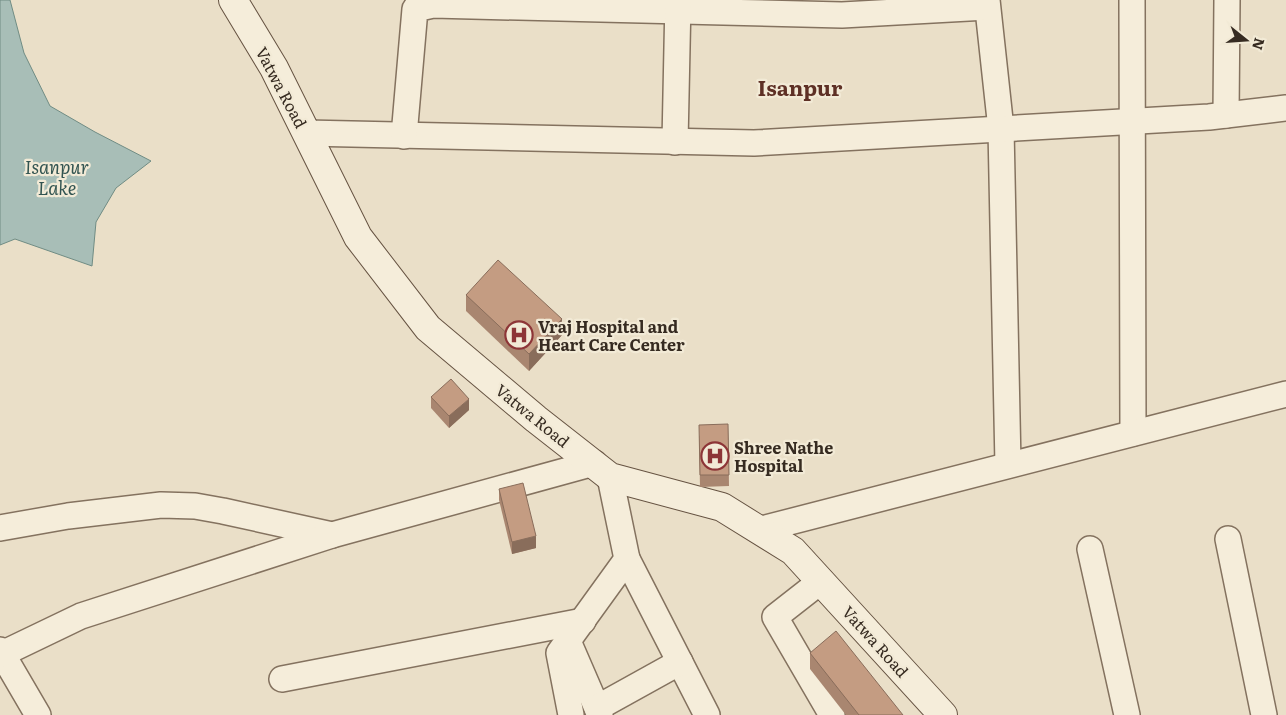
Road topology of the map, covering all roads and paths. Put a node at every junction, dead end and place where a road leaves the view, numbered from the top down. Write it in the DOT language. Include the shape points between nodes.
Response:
graph roads {
  1 [pos="233,0"];
  2 [pos="1132,0"];
  3 [pos="1227,0"];
  4 [pos="433,2"];
  5 [pos="987,4"];
  6 [pos="678,5"];
  7 [pos="1286,108"];
  8 [pos="1226,115"];
  9 [pos="1133,121"];
  10 [pos="1001,129"];
  11 [pos="306,134"];
  12 [pos="404,136"];
  13 [pos="675,142"];
  14 [pos="1286,394"];
  15 [pos="1133,433"];
  16 [pos="1008,465"];
  17 [pos="602,470"];
  18 [pos="0,528"];
  19 [pos="758,530"];
  20 [pos="332,535"];
  21 [pos="1228,539"];
  22 [pos="1090,549"];
  23 [pos="627,559"];
  24 [pos="820,581"];
  25 [pos="583,621"];
  26 [pos="568,641"];
  27 [pos="1,652"];
  28 [pos="680,662"];
  29 [pos="282,679"];
  30 [pos="598,711"];
  31 [pos="38,715"];
  32 [pos="570,715"];
  33 [pos="707,715"];
  34 [pos="832,715"];
  35 [pos="943,715"];
  36 [pos="1127,715"];
  37 [pos="1264,715"];
  1 -- 11 [label="main road, Vatwa Road" via="274,68"];
  2 -- 9 [label="street"];
  3 -- 8 [label="street"];
  4 -- 6 [label="street"];
  4 -- 12 [label="street" via="416,9"];
  5 -- 6 [label="street" via="842,15"];
  5 -- 10 [label="street"];
  6 -- 13 [label="street"];
  7 -- 8 [label="street"];
  8 -- 9 [label="street"];
  9 -- 10 [label="street"];
  9 -- 15 [label="street"];
  10 -- 13 [label="street" via="754,143"];
  10 -- 16 [label="street"];
  11 -- 12 [label="street"];
  11 -- 17 [label="main road, Vatwa Road" via="358,237 428,328"];
  12 -- 13 [label="street"];
  14 -- 15 [label="street"];
  15 -- 16 [label="street"];
  16 -- 19 [label="street"];
  17 -- 19 [label="main road, Vatwa Road" via="722,507"];
  17 -- 20 [label="street"];
  17 -- 23 [label="street"];
  18 -- 20 [label="street" via="161,505 196,506"];
  19 -- 24 [label="main road, Vatwa Road" via="793,551"];
  20 -- 27 [label="street" via="81,616"];
  21 -- 37 [label="street"];
  22 -- 36 [label="street"];
  23 -- 25 [label="street"];
  23 -- 28 [label="street"];
  24 -- 34 [label="street" via="775,617"];
  24 -- 35 [label="main road, Vatwa Road"];
  25 -- 26 [label="street"];
  25 -- 29 [label="street"];
  26 -- 30 [label="street"];
  26 -- 32 [label="street" via="559,653"];
  27 -- 31 [label="street"];
  28 -- 30 [label="street"];
  28 -- 33 [label="street"];
}
